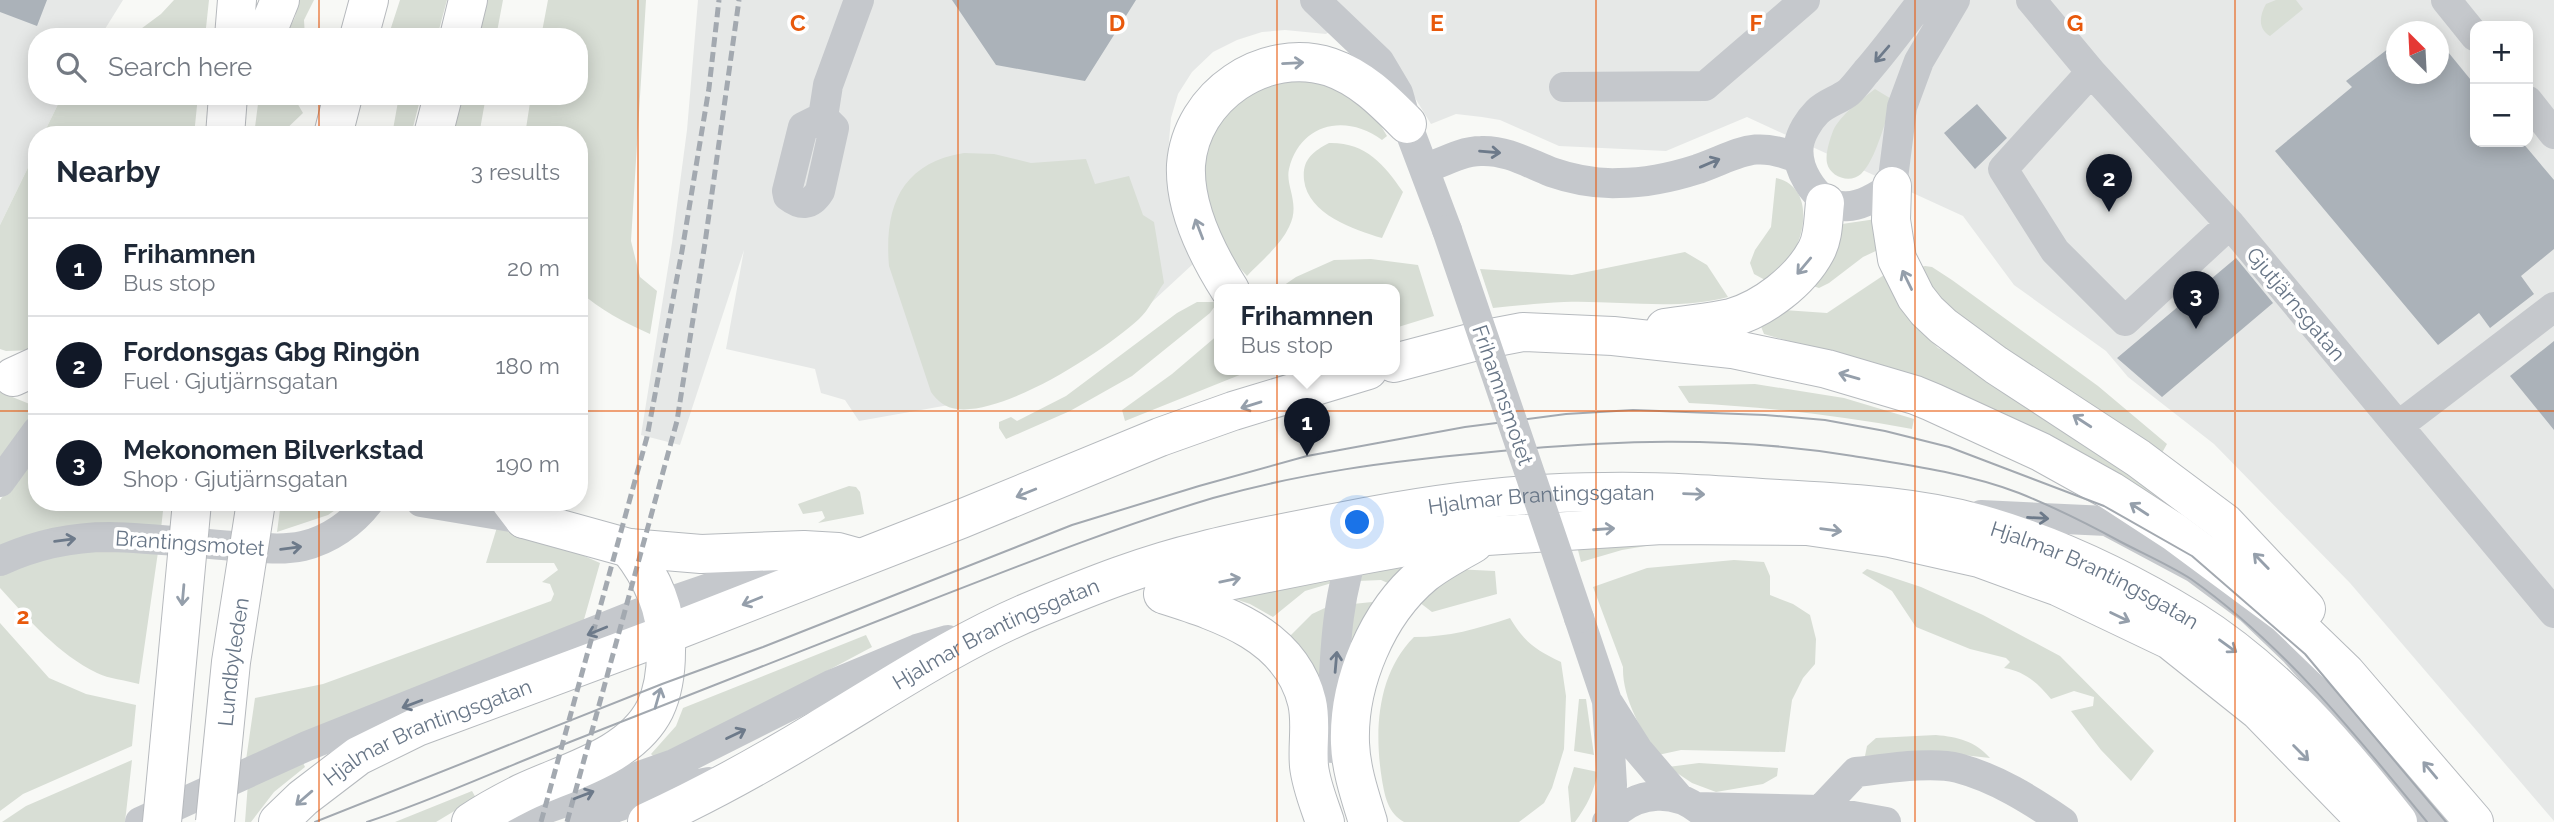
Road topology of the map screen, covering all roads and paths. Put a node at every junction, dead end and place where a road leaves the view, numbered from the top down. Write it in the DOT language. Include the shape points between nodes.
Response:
graph roads {
  1 [pos="237,0"];
  2 [pos="280,0"];
  3 [pos="369,0"];
  4 [pos="468,0"];
  5 [pos="859,0"];
  6 [pos="1315,0"];
  7 [pos="1805,0"];
  8 [pos="1923,0"];
  9 [pos="1955,0"];
  10 [pos="2031,0"];
  11 [pos="2446,0"];
  12 [pos="235,28"];
  13 [pos="269,28"];
  14 [pos="361,28"];
  15 [pos="461,28"];
  16 [pos="2470,30"];
  17 [pos="2091,72"];
  18 [pos="1564,87"];
  19 [pos="227,105"];
  20 [pos="233,105"];
  21 [pos="341,105"];
  22 [pos="441,105"];
  23 [pos="2533,107"];
  24 [pos="823,117"];
  25 [pos="1407,124"];
  26 [pos="223,126"];
  27 [pos="226,126"];
  28 [pos="335,126"];
  29 [pos="435,126"];
  30 [pos="2554,134"];
  31 [pos="1799,159"];
  32 [pos="1425,169"];
  33 [pos="1892,186"];
  34 [pos="1825,203"];
  35 [pos="2230,224"];
  36 [pos="1227,284"];
  37 [pos="2554,307"];
  38 [pos="1613,336"];
  39 [pos="1400,362"];
  40 [pos="1338,375"];
  41 [pos="2398,426"];
  42 [pos="28,443"];
  43 [pos="0,482"];
  44 [pos="191,511"];
  45 [pos="255,511"];
  46 [pos="362,511"];
  47 [pos="518,511"];
  48 [pos="1921,512"];
  49 [pos="1376,514"];
  50 [pos="1487,536"];
  51 [pos="629,548"];
  52 [pos="1352,556"];
  53 [pos="861,558"];
  54 [pos="0,561"];
  55 [pos="1079,592"];
  56 [pos="1163,594"];
  57 [pos="2554,613"];
  58 [pos="664,620"];
  59 [pos="1005,623"];
  60 [pos="2346,673"];
  61 [pos="1607,701"];
  62 [pos="2358,723"];
  63 [pos="740,776"];
  64 [pos="1695,809"];
  65 [pos="1810,816"];
  66 [pos="1608,820"];
  67 [pos="140,822"];
  68 [pos="162,822"];
  69 [pos="215,822"];
  70 [pos="278,822"];
  71 [pos="471,822"];
  72 [pos="522,822"];
  73 [pos="583,822"];
  74 [pos="647,822"];
  75 [pos="1325,822"];
  76 [pos="1357,822"];
  77 [pos="1368,822"];
  78 [pos="1886,822"];
  79 [pos="2063,822"];
  80 [pos="2367,822"];
  81 [pos="2398,822"];
  82 [pos="2436,822"];
  83 [pos="2474,822"];
  1 -- 12 [label="main road"];
  2 -- 13 [label="main road"];
  3 -- 14 [label="main road"];
  4 -- 15 [label="main road"];
  5 -- 24 [label="street" via="828,85"];
  6 -- 25 [label="street, Frihamnsmotet" via="1379,61 1398,93"];
  7 -- 18 [label="street" via="1705,86"];
  8 -- 31 [label="street, one-way" via="1849,92 1818,111 1804,130"];
  9 -- 33 [label="street" via="1919,61 1902,107"];
  10 -- 17 [label="street, Gjutjärnsgatan"];
  11 -- 16 [label="street"];
  17 -- 35 [label="street, Gjutjärnsgatan"];
  17 -- 35 [label="street" via="2003,169 2055,251 2125,321"];
  19 -- 27 [label="main road, bridge"];
  20 -- 26 [label="main road"];
  21 -- 28 [label="main road"];
  22 -- 29 [label="main road"];
  23 -- 30 [label="street"];
  25 -- 32 [label="street, Frihamnsmotet"];
  36 -- 25 [label="main road, one-way" via="1199,232 1186,167 1196,128 1222,92 1253,72 1302,62 1358,79"];
  32 -- 31 [label="street, one-way" via="1482,150 1527,160 1583,182 1620,183 1674,176 1752,149 1783,152"];
  31 -- 34 [label="street" via="1807,181"];
  32 -- 61 [label="street, Frihamnsmotet, bridge"];
  33 -- 34 [label="street" via="1859,205"];
  60 -- 33 [label="main road, one-way" via="2323,629 2225,523 2138,458 1996,365 1927,311 1897,259"];
  34 -- 38 [label="main road, one-way" via="1817,250 1787,285 1750,311"];
  35 -- 41 [label="street, Gjutjärnsgatan"];
  37 -- 41 [label="street"];
  38 -- 39 [label="main road" via="1524,332"];
  60 -- 38 [label="main road, one-way" via="2286,615 2174,532 2041,452 1915,395 1827,369 1732,349"];
  40 -- 53 [label="main road, Hjalmar Brantingsgatan, one-way" via="1160,436"];
  41 -- 57 [label="street, Gjutjärnsgatan"];
  42 -- 43 [label="street"];
  44 -- 68 [label="main road, one-way, bridge"];
  45 -- 69 [label="main road, Lundbyleden, bridge" via="231,662"];
  54 -- 46 [label="street, Brantingsmotet, one-way" via="52,542 108,537 279,549 304,546 344,527"];
  47 -- 51 [label="main road"];
  49 -- 48 [label="main road, Hjalmar Brantingsgatan, one-way" via="1465,501 1601,492 1702,494"];
  48 -- 62 [label="street, one-way" via="2107,521 2195,568 2250,609"];
  48 -- 81 [label="main road, Hjalmar Brantingsgatan, one-way" via="1979,523 2034,541 2117,578 2191,620 2272,680 2319,726"];
  49 -- 52 [label="street"];
  49 -- 55 [label="main road, Hjalmar Brantingsgatan" via="1200,551"];
  50 -- 52 [label="main road"];
  50 -- 77 [label="main road" via="1421,576 1393,607 1361,670 1353,700 1350,746"];
  50 -- 80 [label="main road, one-way" via="1662,525 1807,526 1979,558 2059,587 2170,640 2259,711"];
  51 -- 53 [label="main road" via="701,554 804,550"];
  51 -- 58 [label="main road" via="648,576"];
  56 -- 52 [label="main road, one-way"];
  76 -- 52 [label="street, one-way" via="1343,805 1331,737 1340,610"];
  53 -- 58 [label="main road, Hjalmar Brantingsgatan, one-way"];
  55 -- 56 [label="main road"];
  55 -- 59 [label="main road, Hjalmar Brantingsgatan"];
  56 -- 75 [label="main road" via="1240,622 1268,639 1291,667 1307,701 1309,767"];
  58 -- 67 [label="street, one-way" via="307,746"];
  58 -- 70 [label="main road, Hjalmar Brantingsgatan, one-way" via="386,741 329,777"];
  71 -- 58 [label="main road, one-way" via="620,747 641,729 655,709 666,662"];
  59 -- 63 [label="main road, Hjalmar Brantingsgatan" via="920,666"];
  72 -- 59 [label="street, one-way" via="674,764 833,684 916,649"];
  60 -- 62 [label="street"];
  83 -- 60 [label="main road, one-way"];
  61 -- 64 [label="street, Frihamnsmotet" via="1638,750"];
  61 -- 66 [label="street, Frihamnsmotet" via="1612,785"];
  62 -- 82 [label="street"];
  63 -- 73 [label="street" via="680,787 611,808"];
  63 -- 74 [label="main road, Hjalmar Brantingsgatan"];
  64 -- 65 [label="street"];
  64 -- 66 [label="street" via="1660,795 1641,797"];
  65 -- 78 [label="street"];
  65 -- 79 [label="street" via="1856,772 1905,766 1957,768 2023,794"];
}
